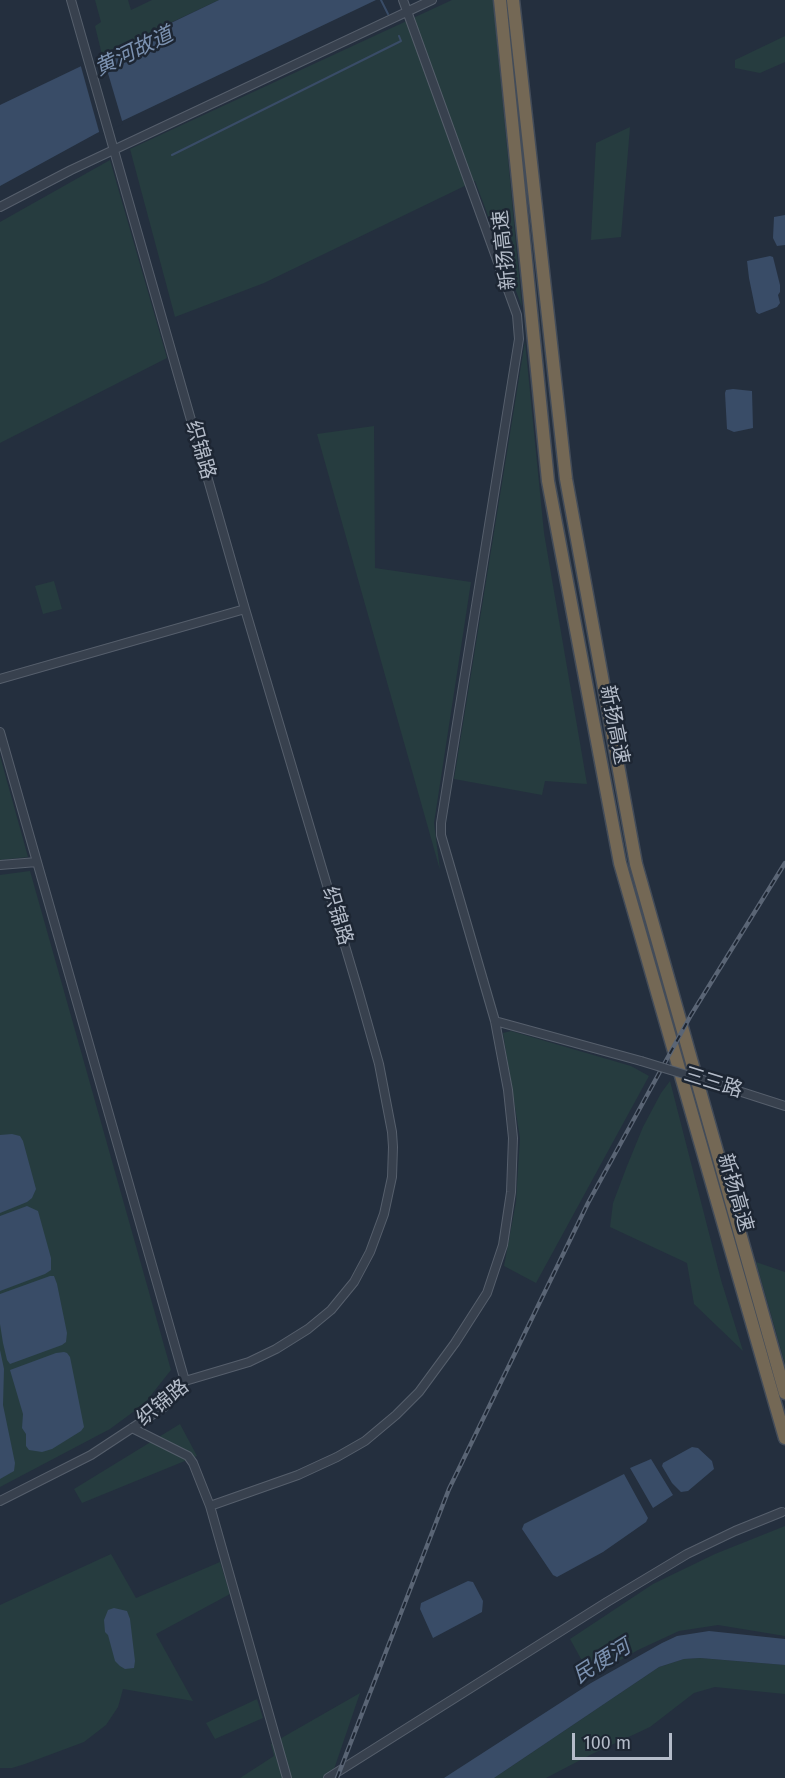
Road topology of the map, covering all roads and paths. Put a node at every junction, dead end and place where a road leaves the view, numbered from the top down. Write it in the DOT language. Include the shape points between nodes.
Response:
graph roads {
  1 [pos="71,0"];
  2 [pos="432,0"];
  3 [pos="500,0"];
  4 [pos="405,6"];
  5 [pos="514,6"];
  6 [pos="114,147"];
  7 [pos="0,207"];
  8 [pos="245,609"];
  9 [pos="0,679"];
  10 [pos="0,732"];
  11 [pos="37,862"];
  12 [pos="0,865"];
  13 [pos="495,1021"];
  14 [pos="785,1106"];
  15 [pos="185,1381"];
  16 [pos="785,1393"];
  17 [pos="132,1428"];
  18 [pos="785,1438"];
  19 [pos="0,1501"];
  20 [pos="210,1506"];
  21 [pos="782,1512"];
  22 [pos="287,1778"];
  23 [pos="328,1778"];
  1 -- 6 [label="street, 织锦路"];
  2 -- 4 [label="street"];
  3 -- 18 [label="highway, 新扬高速" via="548,482 620,863"];
  4 -- 6 [label="street"];
  4 -- 13 [label="street" via="517,315 517,350 441,823 441,835"];
  5 -- 16 [label="highway, 新扬高速" via="566,479 636,864"];
  6 -- 7 [label="street"];
  6 -- 8 [label="street, 织锦路"];
  8 -- 9 [label="street"];
  8 -- 15 [label="street, 织锦路" via="379,1064 392,1132 392,1177 370,1252 354,1282 331,1310 272,1351 241,1365"];
  10 -- 11 [label="street"];
  11 -- 12 [label="street"];
  11 -- 15 [label="street"];
  13 -- 14 [label="street, 三三路, bridge"];
  13 -- 20 [label="street" via="513,1138 511,1192 503,1245 487,1293 419,1392 364,1441 298,1475"];
  15 -- 17 [label="street, 织锦路" via="164,1407"];
  17 -- 19 [label="street, 织锦路" via="91,1455"];
  17 -- 20 [label="street" via="188,1456"];
  20 -- 22 [label="street"];
  21 -- 23 [label="street" via="687,1554"];
}
